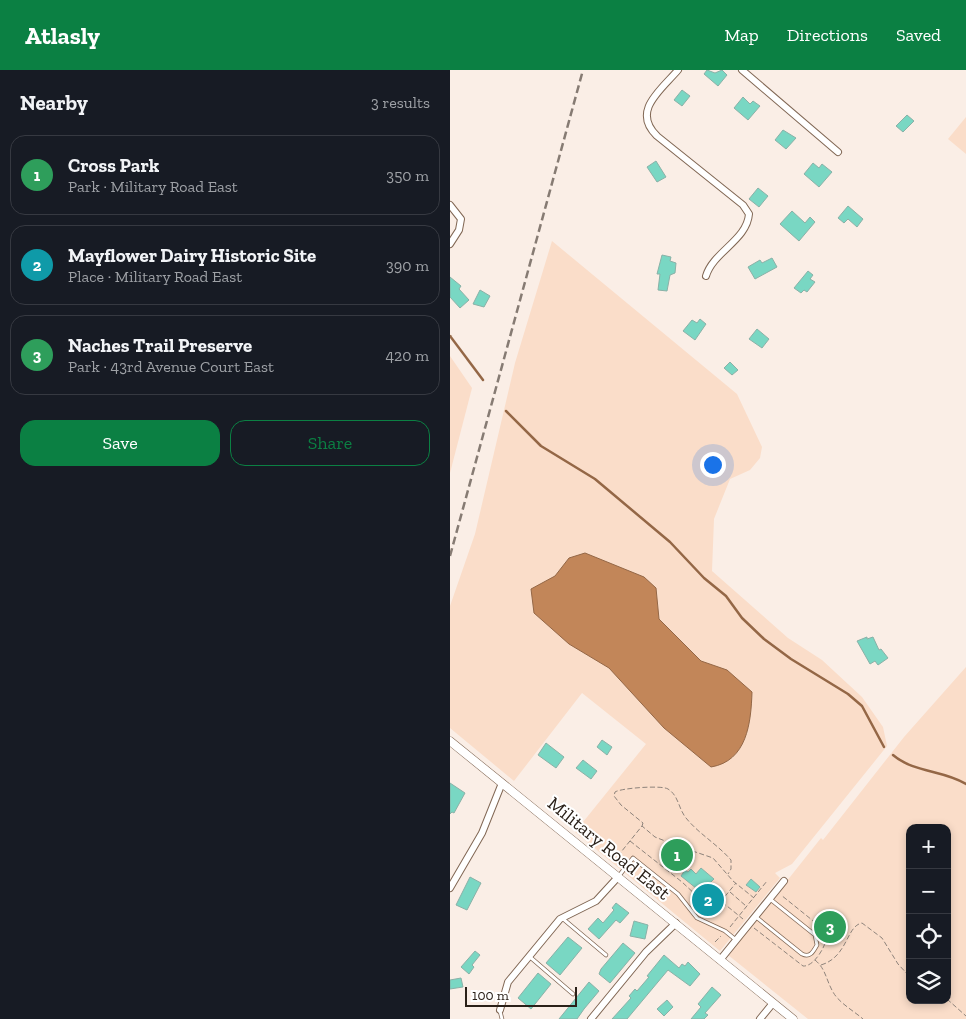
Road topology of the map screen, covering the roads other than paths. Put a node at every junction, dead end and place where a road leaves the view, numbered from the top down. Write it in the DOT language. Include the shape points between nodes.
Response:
graph roads {
  1 [pos="678,70"];
  2 [pos="742,70"];
  3 [pos="838,152"];
  4 [pos="450,205"];
  5 [pos="450,244"];
  6 [pos="706,276"];
  7 [pos="450,741"];
  8 [pos="502,783"];
  9 [pos="618,877"];
  10 [pos="784,881"];
  11 [pos="450,888"];
  12 [pos="770,899"];
  13 [pos="755,917"];
  14 [pos="562,918"];
  15 [pos="676,923"];
  16 [pos="736,940"];
  17 [pos="606,954"];
  18 [pos="529,956"];
  19 [pos="720,960"];
  20 [pos="573,994"];
  21 [pos="773,1003"];
  22 [pos="500,1010"];
  23 [pos="502,1019"];
  24 [pos="591,1019"];
  25 [pos="760,1019"];
  26 [pos="793,1019"];
  1 -- 6 [label="street" via="650,102 646,118 651,130 743,205 750,217"];
  2 -- 3 [label="street"];
  4 -- 5 [label="street" via="461,219 460,230"];
  7 -- 8 [label="street, Military Road East"];
  8 -- 9 [label="street, Military Road East"];
  8 -- 11 [label="street" via="482,833"];
  9 -- 14 [label="street" via="596,900"];
  9 -- 15 [label="street, Military Road East"];
  9 -- 16 [label="lane" via="633,858 678,894 697,918 726,931"];
  10 -- 12 [label="street"];
  12 -- 13 [label="street"];
  12 -- 13 [label="lane" via="815,935 817,945 812,953 808,956 802,954"];
  13 -- 16 [label="street"];
  14 -- 17 [label="lane"];
  14 -- 18 [label="street"];
  15 -- 19 [label="street, Military Road East"];
  15 -- 24 [label="street" via="646,952"];
  16 -- 19 [label="street"];
  18 -- 20 [label="lane"];
  18 -- 22 [label="street" via="508,982"];
  19 -- 21 [label="street, Military Road East"];
  21 -- 25 [label="street"];
  21 -- 26 [label="street, Military Road East"];
  22 -- 23 [label="lane"];
}
